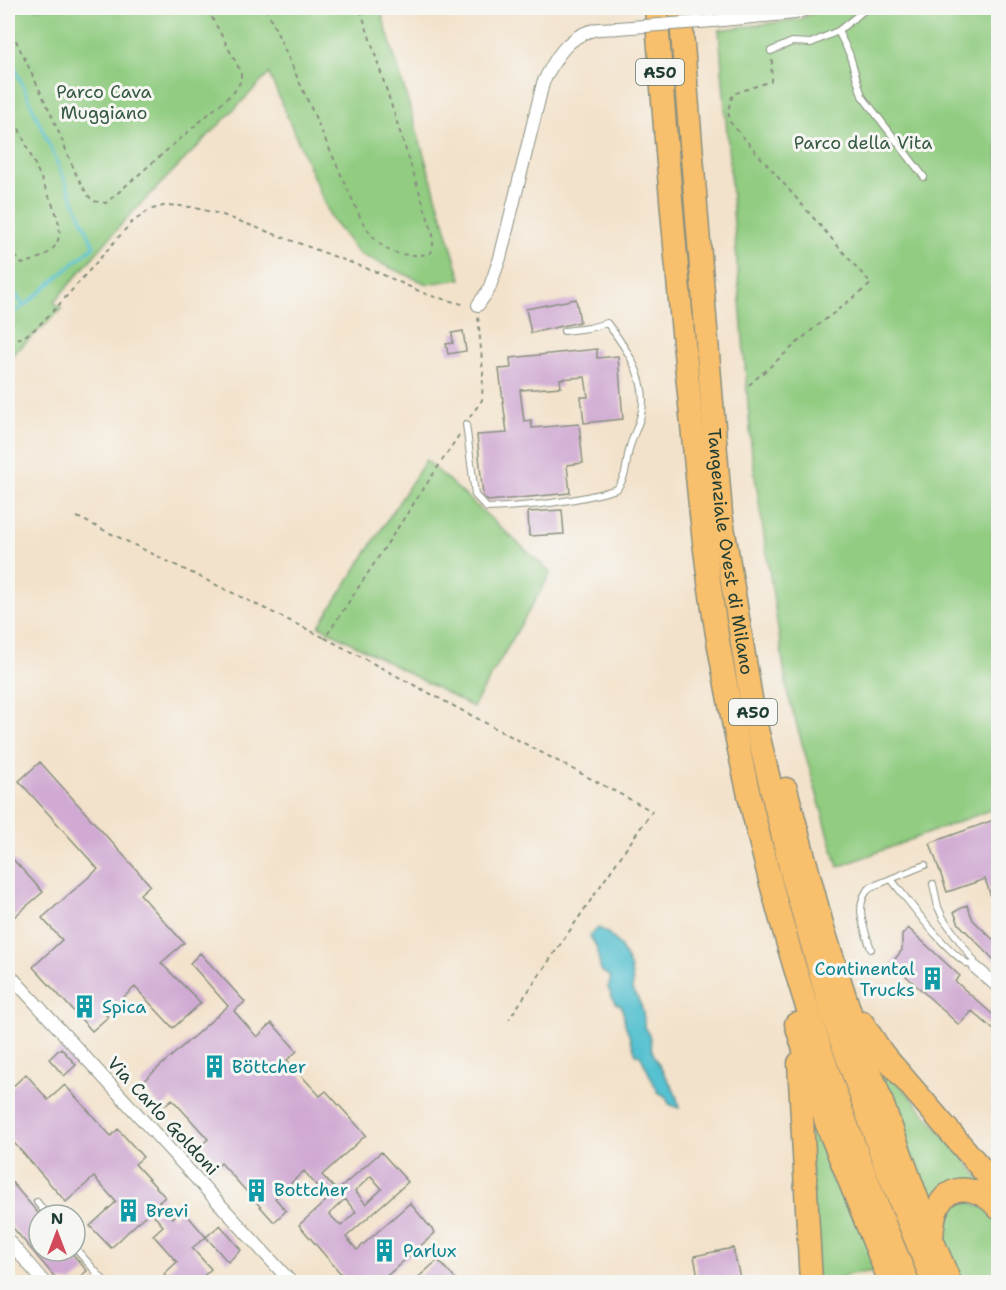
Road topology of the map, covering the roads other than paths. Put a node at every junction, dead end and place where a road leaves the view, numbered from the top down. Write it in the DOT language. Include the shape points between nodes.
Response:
graph roads {
  1 [pos="656,8"];
  2 [pos="680,8"];
  3 [pos="810,8"];
  4 [pos="867,8"];
  5 [pos="838,31"];
  6 [pos="771,51"];
  7 [pos="924,177"];
  8 [pos="478,304"];
  9 [pos="564,331"];
  10 [pos="466,424"];
  11 [pos="754,717"];
  12 [pos="764,861"];
  13 [pos="926,865"];
  14 [pos="891,879"];
  15 [pos="933,884"];
  16 [pos="823,928"];
  17 [pos="870,949"];
  18 [pos="976,968"];
  19 [pos="8,974"];
  20 [pos="999,987"];
  21 [pos="794,1016"];
  22 [pos="999,1188"];
  23 [pos="999,1208"];
  24 [pos="932,1239"];
  25 [pos="8,1240"];
  26 [pos="87,1262"];
  27 [pos="98,1275"];
  28 [pos="44,1282"];
  29 [pos="89,1282"];
  30 [pos="105,1282"];
  31 [pos="291,1282"];
  32 [pos="811,1282"];
  33 [pos="890,1282"];
  34 [pos="909,1282"];
  35 [pos="933,1282"];
  36 [pos="950,1282"];
  1 -- 12 [label="highway, Tangenziale Ovest di Milano / A50" via="684,345 710,589 723,672"];
  2 -- 11 [label="highway, Tangenziale Ovest di Milano / A50" via="721,514"];
  3 -- 8 [label="street, bridge" via="795,13 593,30 568,42 543,83 500,258 489,289"];
  4 -- 5 [label="lane"];
  5 -- 6 [label="lane" via="811,43 792,42"];
  5 -- 7 [label="lane" via="862,96"];
  9 -- 10 [label="lane" via="606,323 623,344 637,372 643,401 625,477 617,489 573,500 487,508 475,495"];
  11 -- 16 [label="highway" via="774,754 784,784"];
  11 -- 35 [label="highway, Tangenziale Ovest di Milano / A50" via="792,875 832,1014 886,1167"];
  12 -- 21 [label="highway" via="771,932"];
  12 -- 34 [label="highway, Tangenziale Ovest di Milano / A50" via="833,1090"];
  13 -- 14 [label="lane"];
  14 -- 17 [label="lane" via="871,887 863,897 862,922"];
  14 -- 18 [label="lane" via="922,919 968,966"];
  15 -- 18 [label="lane" via="943,918"];
  16 -- 22 [label="highway" via="860,1018 883,1054"];
  16 -- 24 [label="highway" via="859,1040"];
  18 -- 20 [label="street"];
  19 -- 31 [label="street, Via Carlo Goldoni"];
  21 -- 32 [label="highway"];
  21 -- 33 [label="highway" via="827,1125"];
  23 -- 24 [label="highway" via="974,1191 954,1192 939,1206"];
  24 -- 36 [label="highway"];
  25 -- 28 [label="street"];
  26 -- 27 [label="lane"];
  27 -- 29 [label="lane"];
  27 -- 30 [label="lane"];
}
